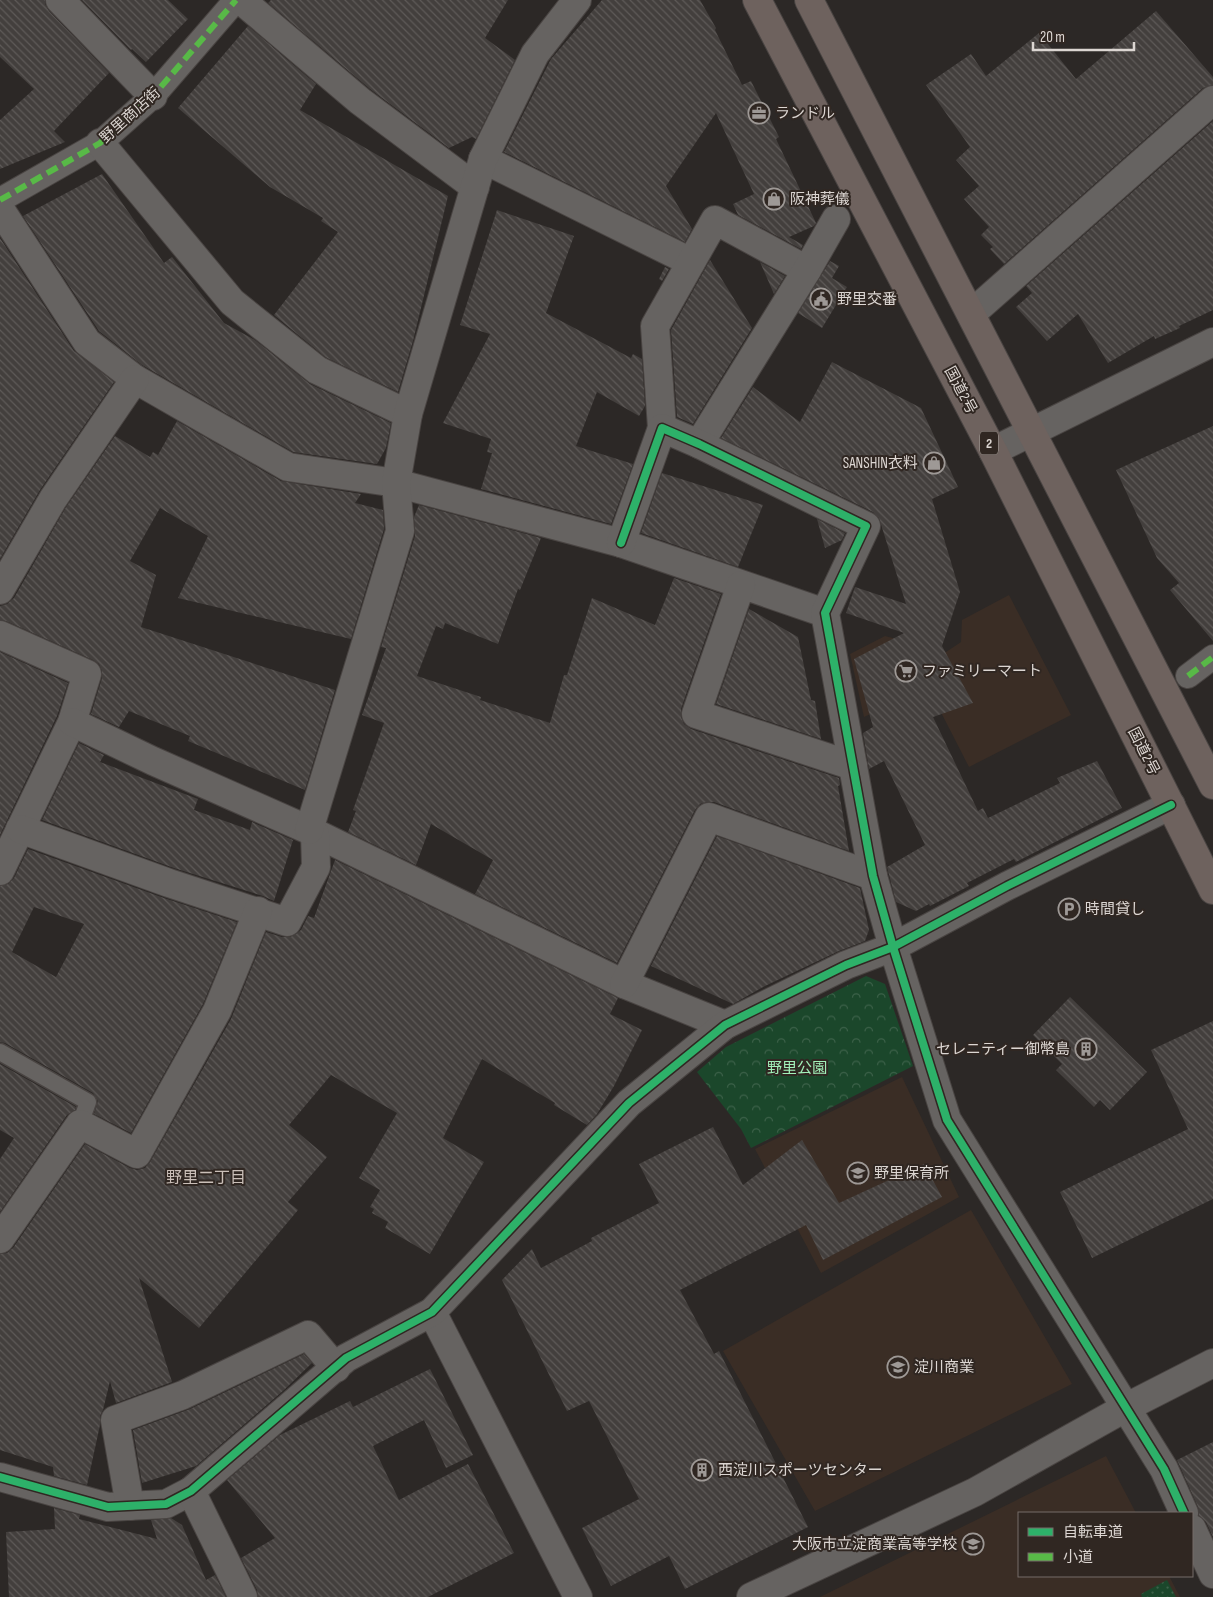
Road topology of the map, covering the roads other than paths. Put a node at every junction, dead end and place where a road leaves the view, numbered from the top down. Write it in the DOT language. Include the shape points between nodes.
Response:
graph roads {
  1 [pos="60,0"];
  2 [pos="236,0"];
  3 [pos="241,0"];
  4 [pos="577,0"];
  5 [pos="757,0"];
  6 [pos="809,0"];
  7 [pos="153,96"];
  8 [pos="1213,100"];
  9 [pos="100,143"];
  10 [pos="483,159"];
  11 [pos="475,186"];
  12 [pos="0,200"];
  13 [pos="0,209"];
  14 [pos="836,219"];
  15 [pos="691,262"];
  16 [pos="807,270"];
  17 [pos="971,314"];
  18 [pos="1213,342"];
  19 [pos="135,379"];
  20 [pos="408,414"];
  21 [pos="662,428"];
  22 [pos="1032,432"];
  23 [pos="699,444"];
  24 [pos="993,451"];
  25 [pos="396,483"];
  26 [pos="621,543"];
  27 [pos="741,585"];
  28 [pos="0,590"];
  29 [pos="825,613"];
  30 [pos="0,635"];
  31 [pos="1213,657"];
  32 [pos="1188,676"];
  33 [pos="72,722"];
  34 [pos="853,766"];
  35 [pos="1213,785"];
  36 [pos="1171,805"];
  37 [pos="20,829"];
  38 [pos="312,832"];
  39 [pos="0,871"];
  40 [pos="873,876"];
  41 [pos="1213,890"];
  42 [pos="258,911"];
  43 [pos="893,947"];
  44 [pos="624,984"];
  45 [pos="725,1025"];
  46 [pos="0,1052"];
  47 [pos="80,1124"];
  48 [pos="0,1239"];
  49 [pos="432,1312"];
  50 [pos="1213,1363"];
  51 [pos="336,1368"];
  52 [pos="1125,1408"];
  53 [pos="0,1477"];
  54 [pos="191,1491"];
  55 [pos="130,1506"];
  56 [pos="1184,1512"];
  57 [pos="1193,1531"];
  58 [pos="1213,1574"];
  59 [pos="243,1597"];
  60 [pos="578,1597"];
  61 [pos="752,1597"];
  1 -- 7 [label="street"];
  2 -- 7 [label="street, 野里商店街"];
  3 -- 11 [label="street" via="360,101"];
  4 -- 10 [label="street" via="535,54"];
  5 -- 24 [label="highway, 国道2号 / 2"];
  6 -- 17 [label="highway"];
  7 -- 9 [label="street, 野里商店街"];
  8 -- 17 [label="street"];
  9 -- 12 [label="street, 野里商店街"];
  9 -- 20 [label="street" via="232,302 317,370"];
  10 -- 11 [label="street"];
  10 -- 15 [label="street"];
  11 -- 20 [label="street"];
  13 -- 19 [label="street" via="86,342"];
  14 -- 16 [label="street"];
  15 -- 16 [label="street" via="715,220"];
  15 -- 21 [label="street" via="655,326"];
  16 -- 23 [label="street"];
  17 -- 22 [label="highway"];
  18 -- 22 [label="street"];
  19 -- 25 [label="street" via="288,467"];
  19 -- 28 [label="street" via="53,499"];
  20 -- 25 [label="street"];
  21 -- 23 [label="street"];
  21 -- 26 [label="street"];
  22 -- 24 [label="street"];
  22 -- 35 [label="highway"];
  23 -- 29 [label="street" via="866,526"];
  24 -- 36 [label="highway, 国道2号 / 2"];
  25 -- 26 [label="street"];
  25 -- 38 [label="street" via="400,530"];
  26 -- 27 [label="street"];
  27 -- 29 [label="street"];
  27 -- 34 [label="street" via="696,714"];
  29 -- 34 [label="street"];
  30 -- 33 [label="street" via="87,674"];
  31 -- 32 [label="street"];
  33 -- 37 [label="street"];
  33 -- 38 [label="street"];
  34 -- 40 [label="street"];
  36 -- 41 [label="highway, 国道2号 / 2"];
  36 -- 43 [label="street"];
  37 -- 39 [label="street"];
  37 -- 42 [label="street" via="169,883"];
  38 -- 42 [label="street" via="316,866 287,922"];
  38 -- 44 [label="street"];
  40 -- 43 [label="street"];
  40 -- 44 [label="street" via="709,817"];
  42 -- 47 [label="street" via="217,1012 137,1154"];
  43 -- 45 [label="street" via="846,965"];
  43 -- 52 [label="street" via="947,1120"];
  44 -- 45 [label="street"];
  45 -- 49 [label="street" via="629,1104"];
  46 -- 47 [label="lane" via="88,1102"];
  47 -- 48 [label="street"];
  49 -- 51 [label="street" via="346,1358"];
  49 -- 60 [label="street"];
  50 -- 52 [label="street"];
  51 -- 54 [label="street"];
  51 -- 55 [label="street" via="308,1334 183,1395 115,1420"];
  52 -- 56 [label="street" via="1164,1470"];
  52 -- 61 [label="street" via="975,1492"];
  53 -- 55 [label="street" via="108,1507"];
  54 -- 55 [label="street" via="166,1504"];
  54 -- 59 [label="street"];
  57 -- 58 [label="street"];
}
